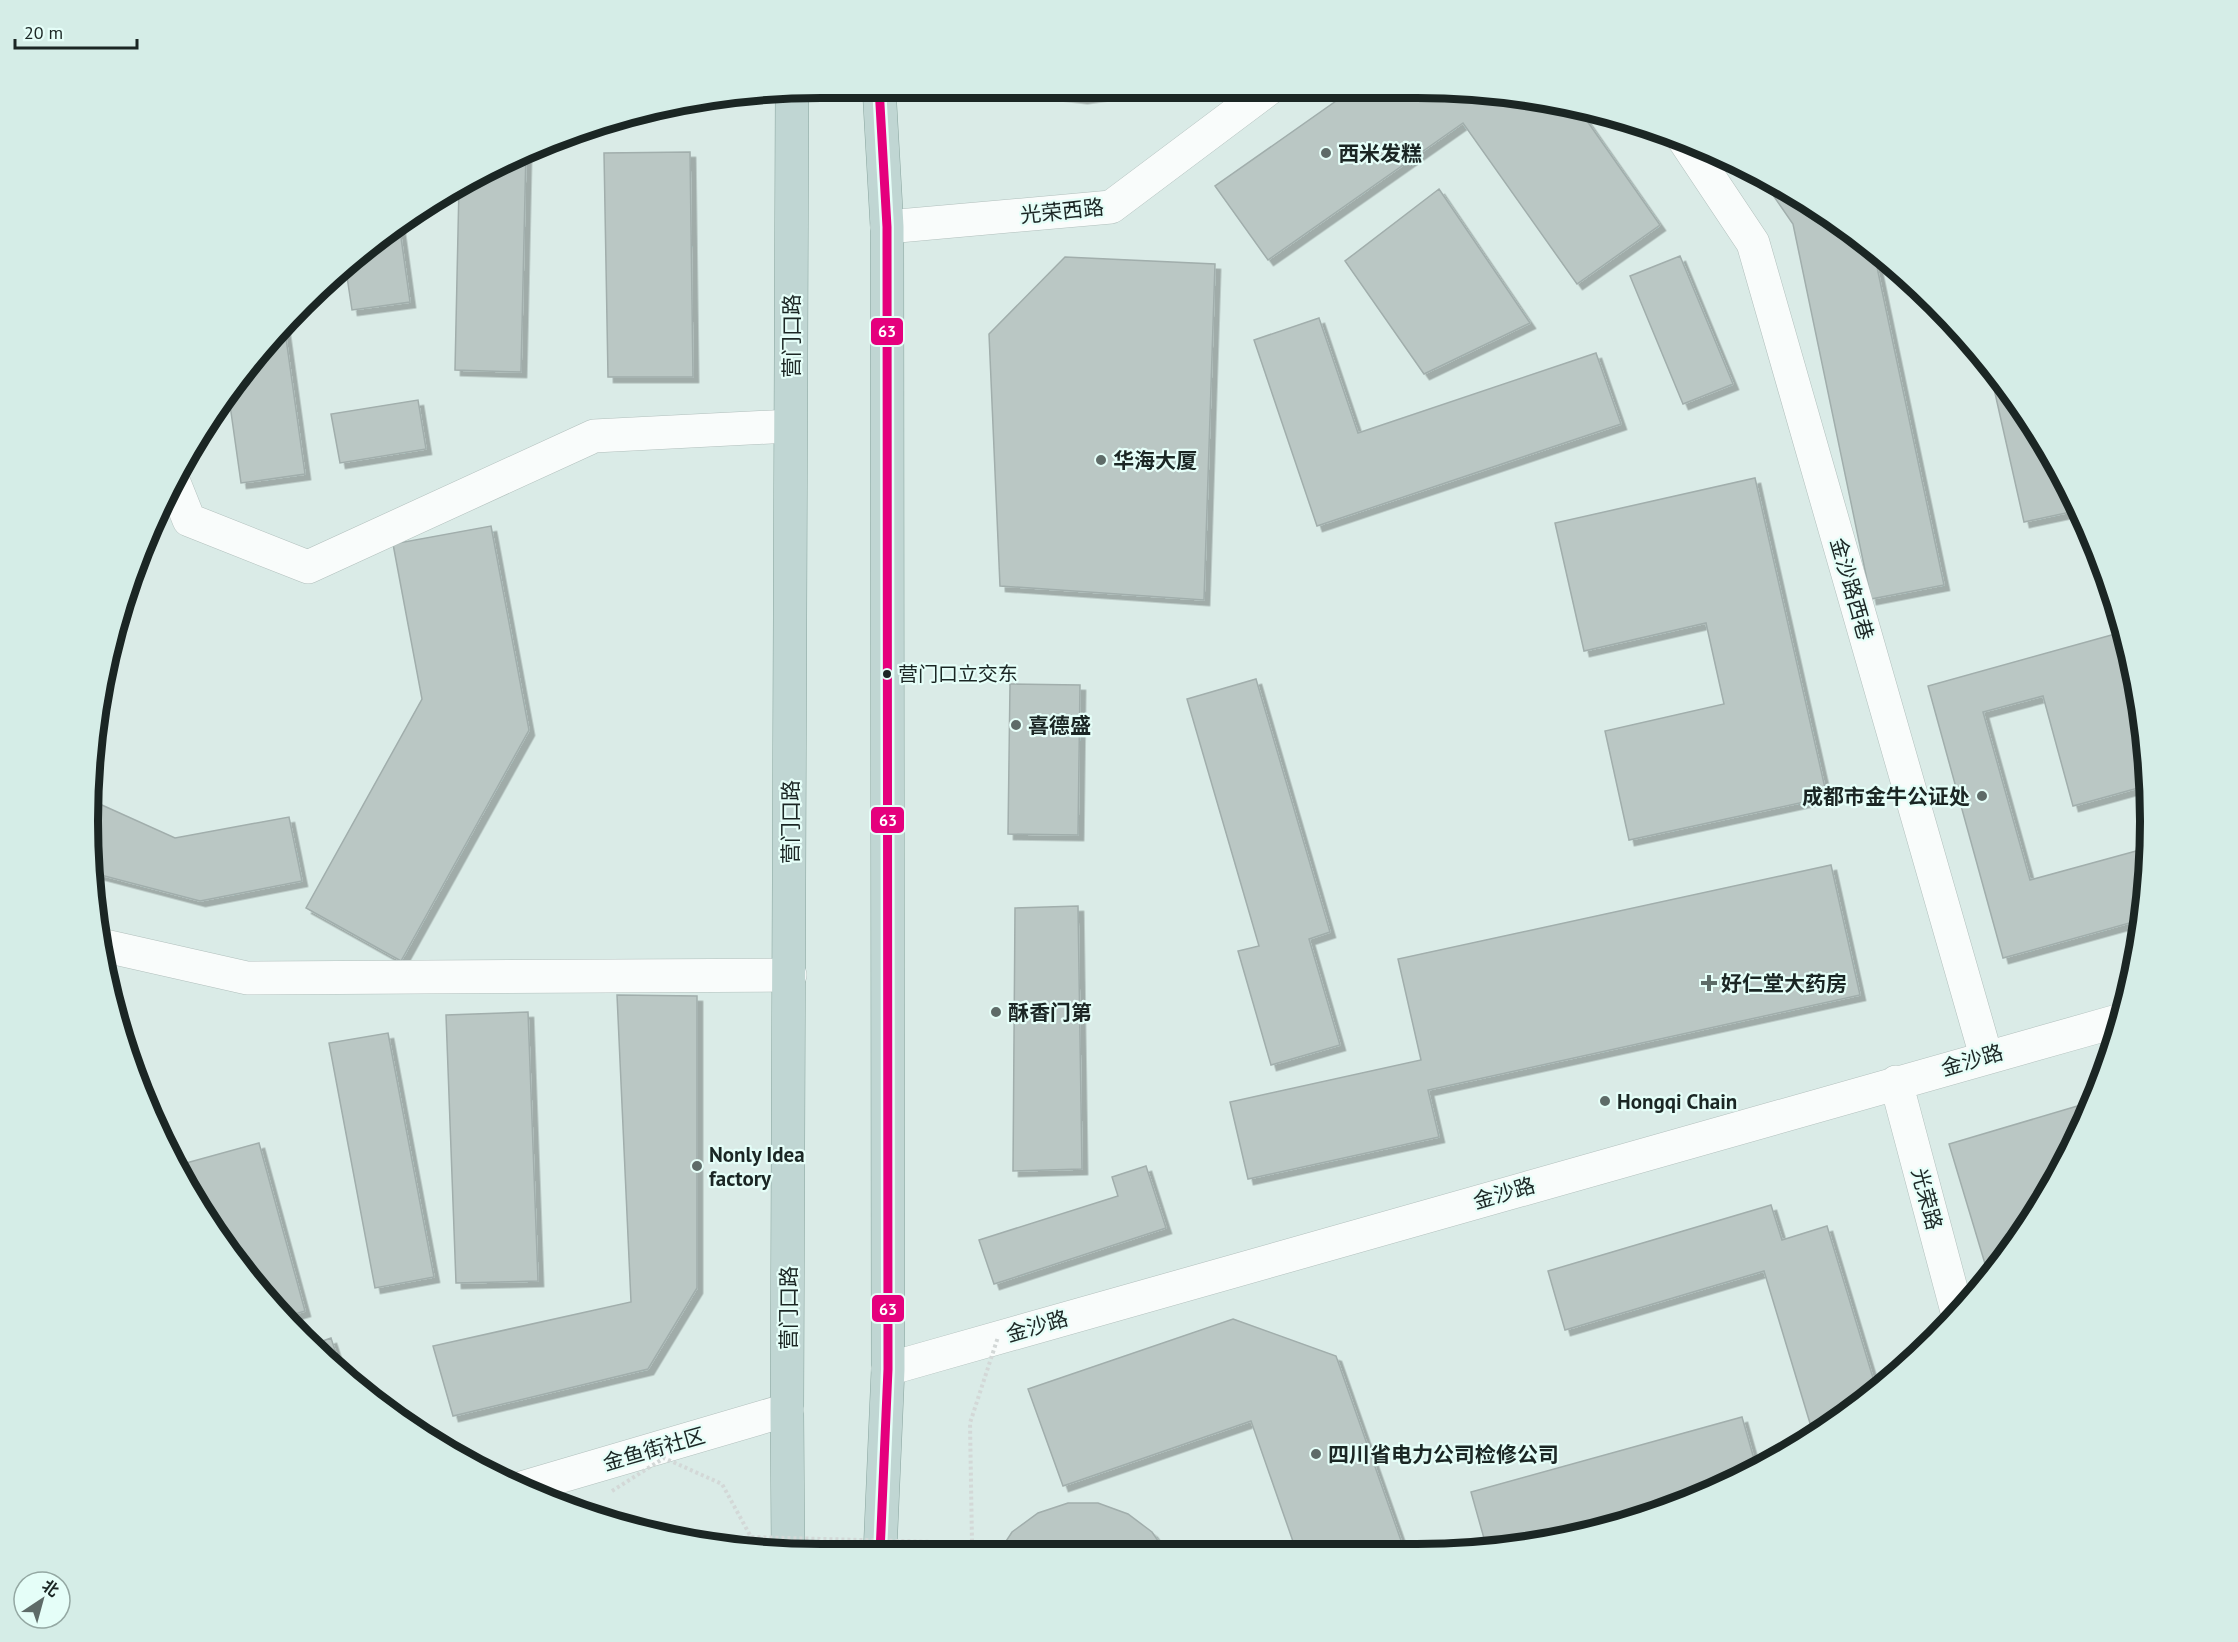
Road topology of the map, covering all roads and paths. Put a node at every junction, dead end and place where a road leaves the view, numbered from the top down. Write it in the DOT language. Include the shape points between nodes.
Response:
graph roads {
  1 [pos="880,98"];
  2 [pos="1256,98"];
  3 [pos="792,99"];
  4 [pos="1693,152"];
  5 [pos="887,227"];
  6 [pos="790,426"];
  7 [pos="177,491"];
  8 [pos="109,947"];
  9 [pos="790,975"];
  10 [pos="2112,1023"];
  11 [pos="1986,1056"];
  12 [pos="1896,1082"];
  13 [pos="1955,1304"];
  14 [pos="998,1337"];
  15 [pos="888,1369"];
  16 [pos="787,1410"];
  17 [pos="533,1484"];
  18 [pos="612,1491"];
  19 [pos="788,1543"];
  20 [pos="880,1544"];
  1 -- 5 [label="highway"];
  2 -- 5 [label="street, 光荣西路" via="1111,207"];
  3 -- 6 [label="highway, 营门口路"];
  4 -- 11 [label="street, 金沙路西巷" via="1753,243"];
  5 -- 15 [label="highway"];
  6 -- 7 [label="street" via="594,436 308,567 189,520"];
  6 -- 9 [label="highway, 营门口路"];
  8 -- 9 [label="street" via="247,978"];
  9 -- 16 [label="highway, 营门口路"];
  10 -- 11 [label="street, 金沙路"];
  11 -- 12 [label="street, 金沙路"];
  12 -- 13 [label="street, 光荣路"];
  12 -- 14 [label="street, 金沙路"];
  14 -- 15 [label="street, 金沙路"];
  14 -- 18 [label="path, bridge" via="970,1423 972,1543 751,1538 722,1484 664,1458"];
  15 -- 20 [label="highway"];
  16 -- 17 [label="street, 金鱼街社区"];
  16 -- 19 [label="highway, 营门口路"];
}
